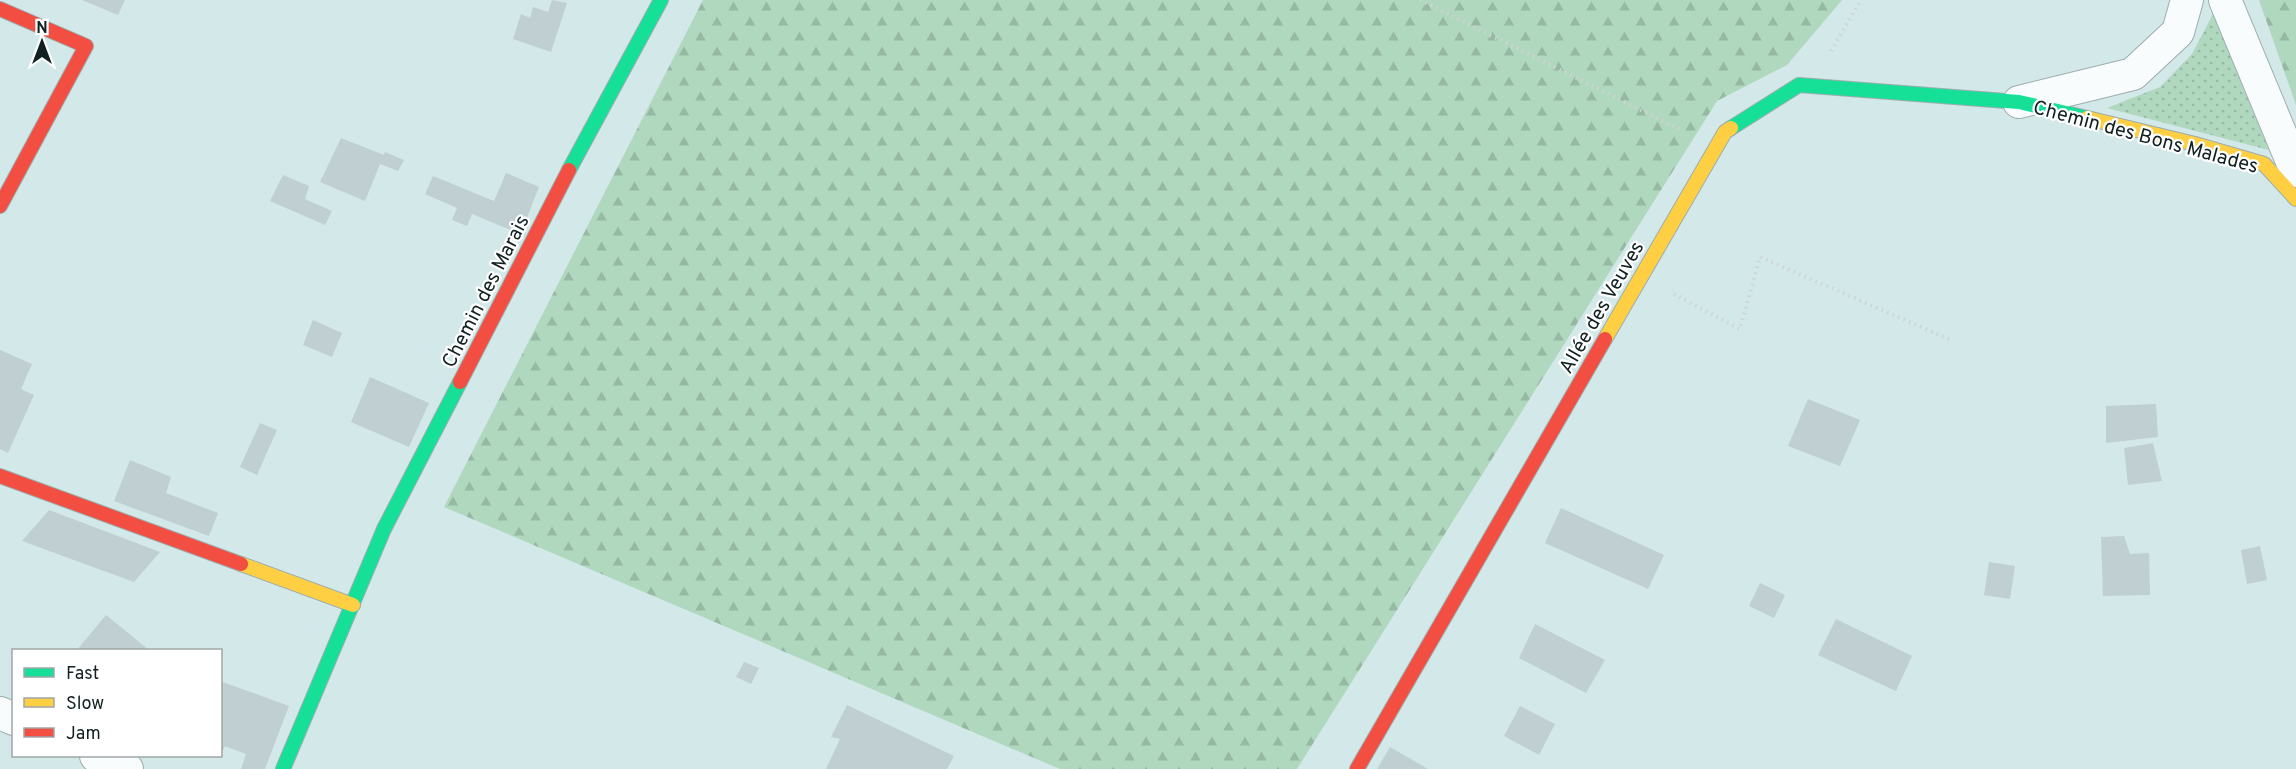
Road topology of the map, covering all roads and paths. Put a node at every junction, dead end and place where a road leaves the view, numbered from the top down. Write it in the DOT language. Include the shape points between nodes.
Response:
graph roads {
  1 [pos="661,0"];
  2 [pos="1420,0"];
  3 [pos="1861,0"];
  4 [pos="2187,0"];
  5 [pos="2225,0"];
  6 [pos="0,9"];
  7 [pos="1827,87"];
  8 [pos="2019,102"];
  9 [pos="1716,147"];
  10 [pos="2296,171"];
  11 [pos="2296,199"];
  12 [pos="0,206"];
  13 [pos="1641,277"];
  14 [pos="1951,340"];
  15 [pos="0,476"];
  16 [pos="353,605"];
  17 [pos="98,757"];
  18 [pos="127,769"];
  19 [pos="284,769"];
  20 [pos="1357,769"];
  1 -- 16 [label="street, Chemin des Marais" via="384,529"];
  2 -- 9 [label="path"];
  3 -- 7 [label="path" via="1826,59"];
  4 -- 8 [label="street" via="2178,32 2133,74"];
  5 -- 10 [label="street, Chemin des Bons Malades"];
  6 -- 12 [label="street" via="86,46"];
  7 -- 8 [label="street, Allée des Veuves"];
  7 -- 9 [label="street, Allée des Veuves" via="1799,85 1725,132"];
  8 -- 11 [label="street, Chemin des Bons Malades" via="2264,164"];
  9 -- 13 [label="street, Allée des Veuves"];
  13 -- 14 [label="path" via="1740,329 1760,257"];
  13 -- 20 [label="street, Allée des Veuves"];
  15 -- 16 [label="street"];
  16 -- 19 [label="street, Chemin des Marais"];
  17 -- 18 [label="street"];
}
